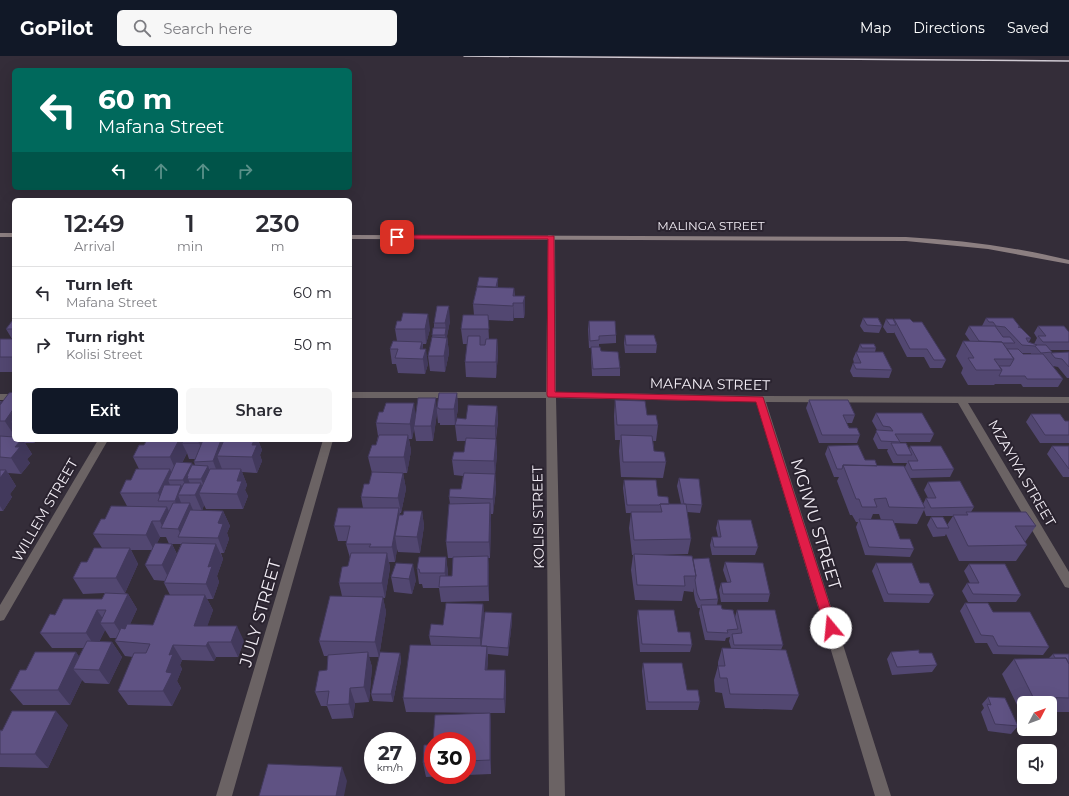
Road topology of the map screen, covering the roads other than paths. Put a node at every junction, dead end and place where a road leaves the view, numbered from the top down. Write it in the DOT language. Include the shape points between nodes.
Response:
graph roads {
  1 [pos="0,235"];
  2 [pos="12,235"];
  3 [pos="352,236"];
  4 [pos="551,237"];
  5 [pos="1069,262"];
  6 [pos="352,395"];
  7 [pos="551,395"];
  8 [pos="0,397"];
  9 [pos="12,397"];
  10 [pos="760,399"];
  11 [pos="961,400"];
  12 [pos="1069,400"];
  13 [pos="102,442"];
  14 [pos="327,442"];
  15 [pos="1069,583"];
  16 [pos="0,616"];
  17 [pos="224,796"];
  18 [pos="557,796"];
  19 [pos="883,796"];
  1 -- 2 [label="street"];
  3 -- 4 [label="street, MALINGA STREET"];
  4 -- 5 [label="street, MALINGA STREET" via="906,239 1015,250"];
  4 -- 7 [label="street, KOLISI STREET"];
  6 -- 7 [label="street, MAFANA STREET"];
  7 -- 10 [label="street, MAFANA STREET"];
  7 -- 18 [label="street, KOLISI STREET"];
  8 -- 9 [label="street"];
  10 -- 11 [label="street, MAFANA STREET"];
  10 -- 19 [label="street, MGIWU STREET"];
  11 -- 12 [label="street, MAFANA STREET"];
  11 -- 15 [label="street, MZAYIYA STREET"];
  13 -- 16 [label="street, WILLEM STREET"];
  14 -- 17 [label="street, JULY STREET"];
}
